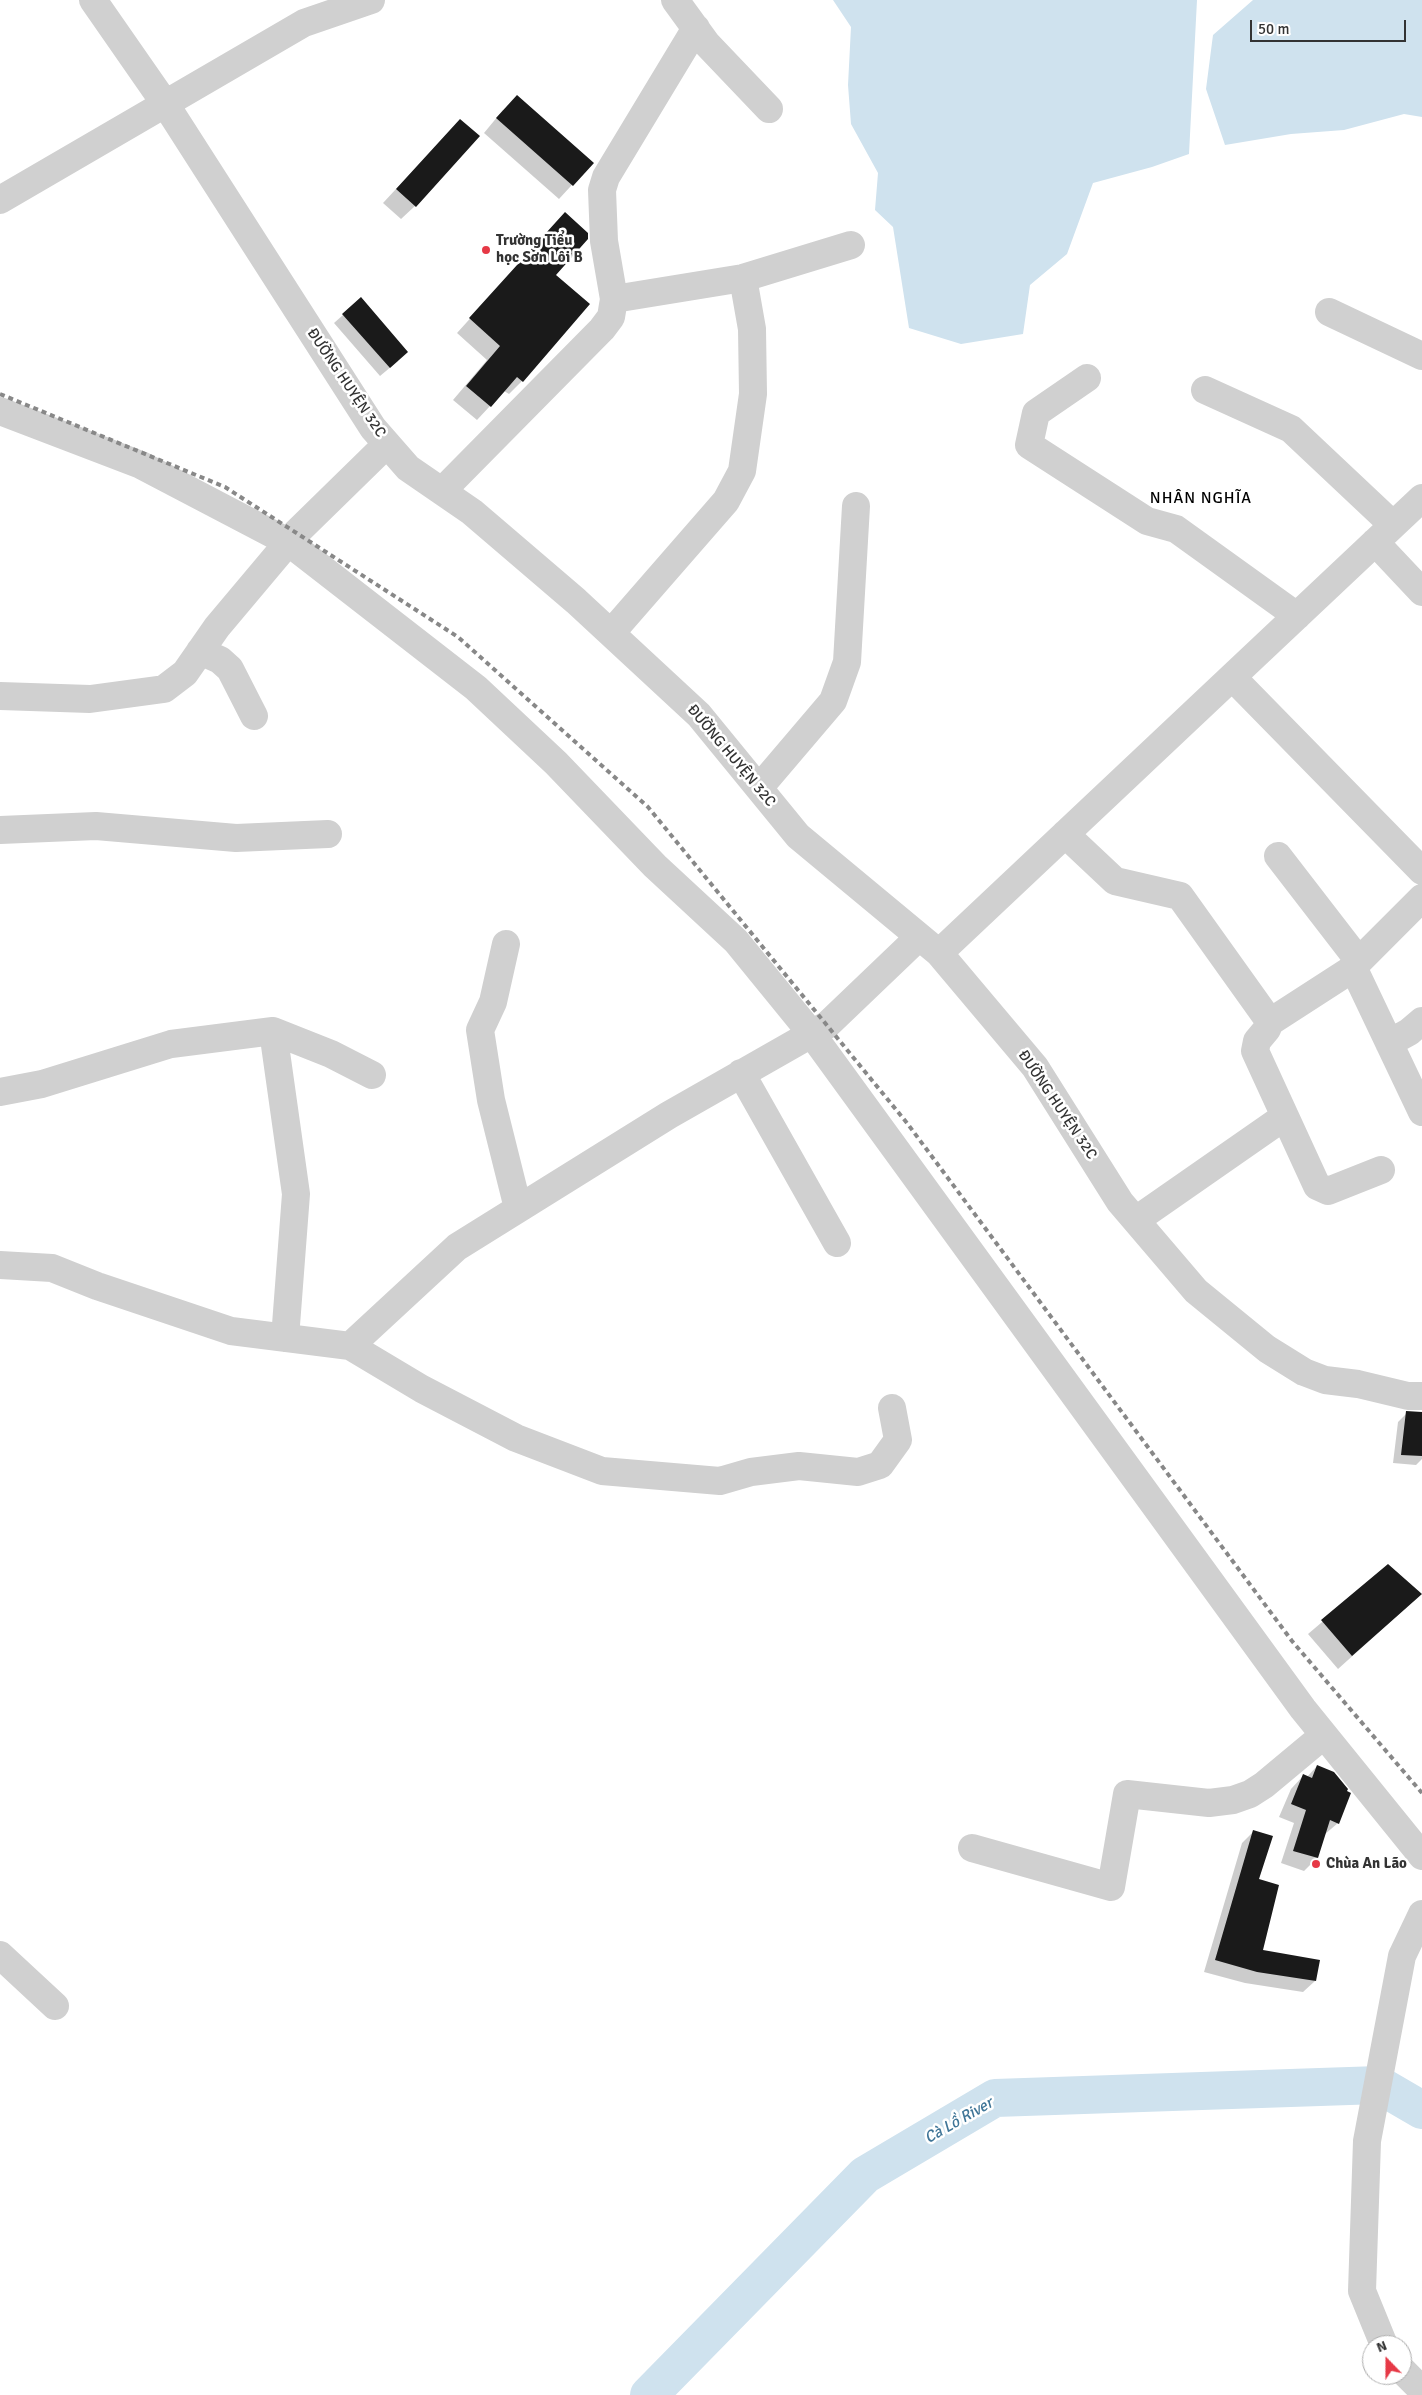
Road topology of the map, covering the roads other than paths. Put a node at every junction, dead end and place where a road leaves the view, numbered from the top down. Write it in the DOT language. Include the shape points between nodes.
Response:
graph roads {
  1 [pos="93,0"];
  2 [pos="371,0"];
  3 [pos="675,0"];
  4 [pos="696,28"];
  5 [pos="166,105"];
  6 [pos="769,109"];
  7 [pos="0,200"];
  8 [pos="851,245"];
  9 [pos="743,278"];
  10 [pos="614,299"];
  11 [pos="1329,312"];
  12 [pos="1422,356"];
  13 [pos="1087,378"];
  14 [pos="1205,390"];
  15 [pos="0,411"];
  16 [pos="387,444"];
  17 [pos="442,491"];
  18 [pos="1422,498"];
  19 [pos="856,506"];
  20 [pos="1384,533"];
  21 [pos="288,542"];
  22 [pos="1422,592"];
  23 [pos="1297,616"];
  24 [pos="611,634"];
  25 [pos="200,651"];
  26 [pos="1232,677"];
  27 [pos="0,696"];
  28 [pos="254,716"];
  29 [pos="759,788"];
  30 [pos="0,830"];
  31 [pos="328,834"];
  32 [pos="1065,834"];
  33 [pos="1278,856"];
  34 [pos="1422,871"];
  35 [pos="1422,898"];
  36 [pos="506,944"];
  37 [pos="929,945"];
  38 [pos="1356,964"];
  39 [pos="1422,1021"];
  40 [pos="1270,1022"];
  41 [pos="273,1031"];
  42 [pos="811,1034"];
  43 [pos="1389,1043"];
  44 [pos="741,1073"];
  45 [pos="372,1074"];
  46 [pos="0,1092"];
  47 [pos="1422,1112"];
  48 [pos="1284,1117"];
  49 [pos="1381,1170"];
  50 [pos="518,1208"];
  51 [pos="1136,1220"];
  52 [pos="837,1243"];
  53 [pos="0,1265"];
  54 [pos="285,1338"];
  55 [pos="350,1346"];
  56 [pos="1422,1396"];
  57 [pos="892,1408"];
  58 [pos="1324,1734"];
  59 [pos="972,1848"];
  60 [pos="1422,1856"];
  61 [pos="1422,1914"];
  62 [pos="0,1955"];
  63 [pos="55,2006"];
  64 [pos="1380,2335"];
  65 [pos="1412,2380"];
  66 [pos="1422,2390"];
  1 -- 5 [label="street, ĐƯỜNG HUYỆN 32C"];
  2 -- 5 [label="street" via="304,23 230,64"];
  3 -- 4 [label="street"];
  4 -- 6 [label="street" via="707,44"];
  4 -- 10 [label="street" via="606,177 602,190 604,241"];
  5 -- 7 [label="street"];
  5 -- 16 [label="street, ĐƯỜNG HUYỆN 32C" via="373,428"];
  8 -- 9 [label="street"];
  9 -- 10 [label="street"];
  9 -- 24 [label="street" via="752,329 753,394 742,471 726,501"];
  10 -- 17 [label="street" via="611,317 602,329"];
  11 -- 12 [label="street"];
  13 -- 23 [label="street" via="1036,413 1029,445 1147,521 1176,529"];
  14 -- 20 [label="street" via="1291,429"];
  15 -- 21 [label="street" via="141,465"];
  16 -- 17 [label="street, ĐƯỜNG HUYỆN 32C" via="408,468"];
  16 -- 21 [label="street"];
  17 -- 24 [label="street, ĐƯỜNG HUYỆN 32C" via="472,512"];
  18 -- 20 [label="street"];
  19 -- 29 [label="street" via="847,662 833,701"];
  20 -- 22 [label="street"];
  20 -- 23 [label="street"];
  21 -- 25 [label="street"];
  21 -- 42 [label="street" via="476,688 556,763 655,866 736,941"];
  23 -- 26 [label="street"];
  24 -- 29 [label="street, ĐƯỜNG HUYỆN 32C" via="699,715"];
  25 -- 27 [label="street" via="185,673 164,689 90,698"];
  25 -- 28 [label="street" via="220,660 230,669"];
  26 -- 32 [label="street"];
  26 -- 34 [label="street"];
  29 -- 37 [label="street, ĐƯỜNG HUYỆN 32C" via="798,836"];
  30 -- 31 [label="street" via="96,826 236,838"];
  32 -- 37 [label="street"];
  32 -- 40 [label="street" via="1115,881 1180,896"];
  33 -- 38 [label="street"];
  35 -- 38 [label="street"];
  36 -- 50 [label="street" via="493,1002 481,1025 481,1041 491,1100"];
  37 -- 42 [label="street"];
  37 -- 51 [label="street, ĐƯỜNG HUYỆN 32C" via="1034,1067 1120,1202"];
  38 -- 40 [label="street"];
  38 -- 43 [label="street"];
  39 -- 43 [label="street"];
  40 -- 48 [label="street" via="1257,1041 1255,1051"];
  41 -- 45 [label="street"];
  41 -- 46 [label="street" via="171,1044 42,1084"];
  41 -- 54 [label="street" via="296,1194"];
  42 -- 44 [label="street"];
  42 -- 58 [label="street"];
  43 -- 47 [label="street"];
  44 -- 50 [label="street"];
  44 -- 52 [label="street"];
  48 -- 49 [label="street" via="1317,1186 1328,1191"];
  48 -- 51 [label="street"];
  50 -- 55 [label="street" via="457,1247"];
  51 -- 56 [label="street, ĐƯỜNG HUYỆN 32C" via="1196,1291 1267,1349 1296,1368 1325,1380"];
  53 -- 54 [label="street" via="52,1268 232,1331"];
  54 -- 55 [label="street"];
  55 -- 57 [label="street" via="422,1389 516,1438 602,1470 720,1482 751,1472 799,1466 858,1472 880,1465 898,1440"];
  58 -- 59 [label="street" via="1264,1784 1233,1800 1208,1803 1127,1794 1112,1887"];
  58 -- 60 [label="street"];
  61 -- 64 [label="street" via="1402,1956 1367,2141 1362,2291"];
  62 -- 63 [label="street"];
  65 -- 66 [label="street"];
}
